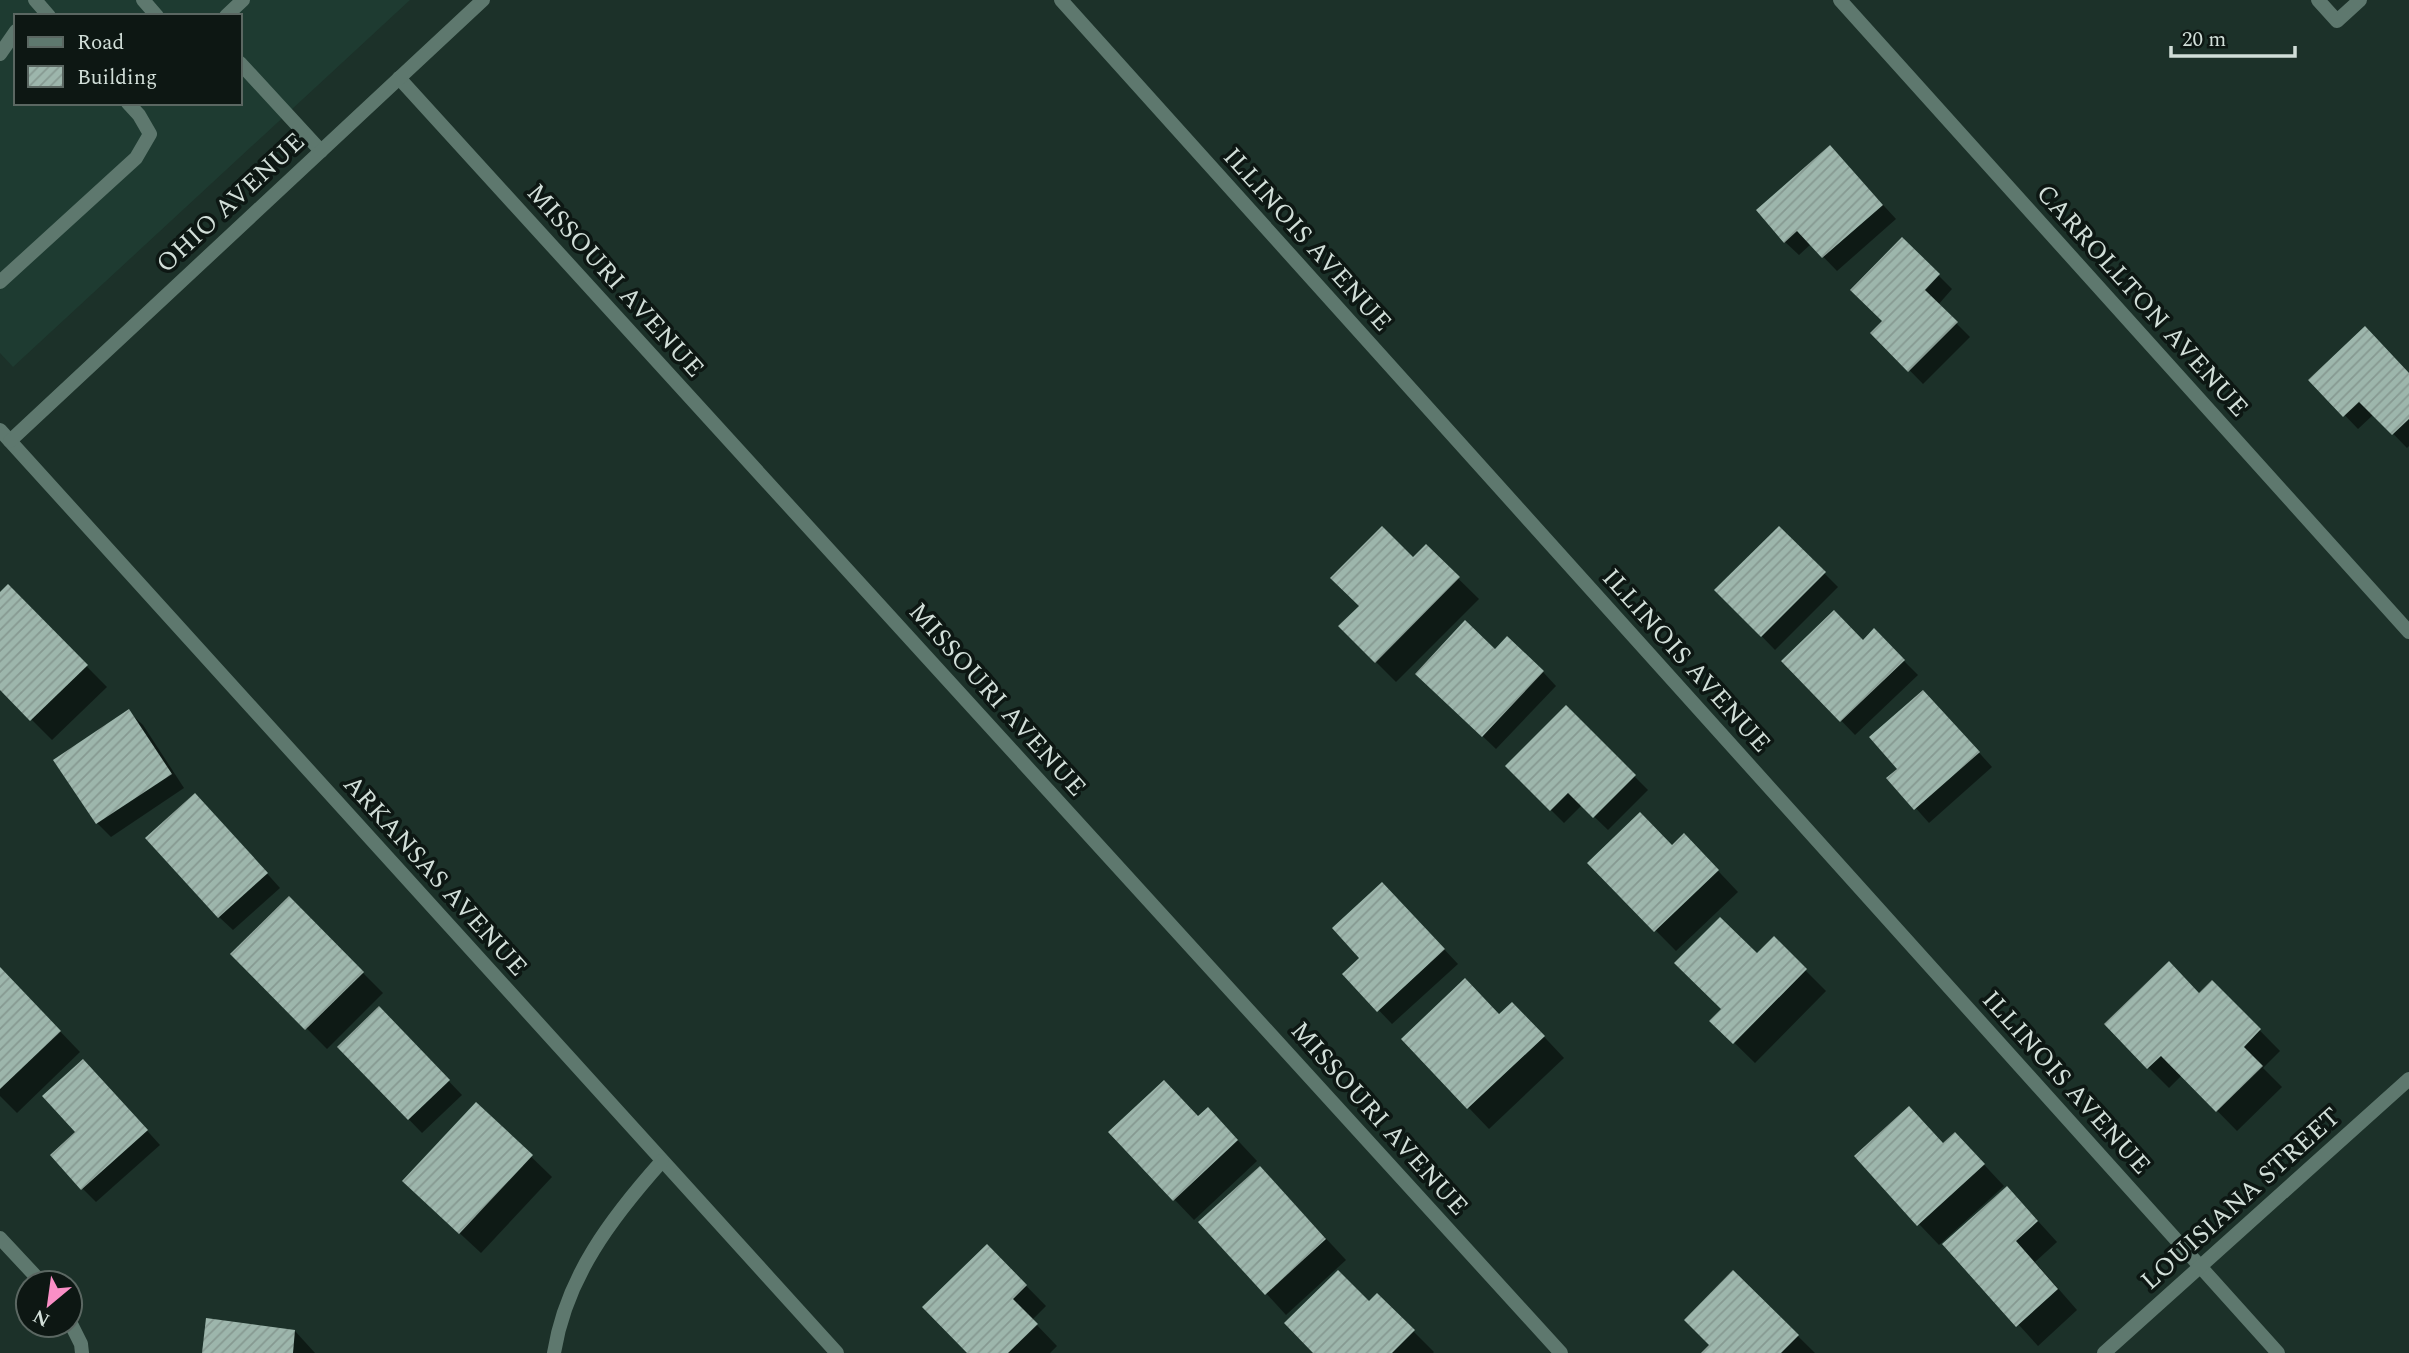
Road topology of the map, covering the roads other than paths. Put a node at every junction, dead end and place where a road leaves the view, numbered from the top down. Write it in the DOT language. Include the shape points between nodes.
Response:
graph roads {
  1 [pos="143,0"];
  2 [pos="243,0"];
  3 [pos="483,0"];
  4 [pos="1061,0"];
  5 [pos="1840,0"];
  6 [pos="2318,0"];
  7 [pos="2360,0"];
  8 [pos="155,14"];
  9 [pos="228,14"];
  10 [pos="14,35"];
  11 [pos="0,54"];
  12 [pos="242,66"];
  13 [pos="399,78"];
  14 [pos="130,105"];
  15 [pos="321,151"];
  16 [pos="0,282"];
  17 [pos="5,435"];
  18 [pos="2409,632"];
  19 [pos="2409,1079"];
  20 [pos="662,1161"];
  21 [pos="0,1238"];
  22 [pos="2200,1267"];
  23 [pos="29,1269"];
  24 [pos="554,1353"];
  25 [pos="836,1353"];
  26 [pos="1561,1353"];
  27 [pos="2104,1353"];
  28 [pos="2278,1353"];
  1 -- 8 [label="street"];
  2 -- 9 [label="street"];
  3 -- 13 [label="street, OHIO AVENUE"];
  4 -- 22 [label="street, ILLINOIS AVENUE"];
  5 -- 18 [label="street, CARROLLTON AVENUE"];
  6 -- 7 [label="street" via="2337,21"];
  10 -- 11 [label="street"];
  12 -- 15 [label="street"];
  13 -- 15 [label="street, OHIO AVENUE"];
  13 -- 26 [label="street, MISSOURI AVENUE"];
  14 -- 16 [label="street" via="150,134 136,158"];
  15 -- 17 [label="street, OHIO AVENUE"];
  17 -- 20 [label="street, ARKANSAS AVENUE"];
  19 -- 22 [label="street, LOUISIANA STREET"];
  20 -- 24 [label="street" via="620,1209 580,1271 557,1331"];
  20 -- 25 [label="street, ARKANSAS AVENUE"];
  21 -- 23 [label="street"];
  22 -- 27 [label="street, LOUISIANA STREET"];
  22 -- 28 [label="street, ILLINOIS AVENUE"];
}
